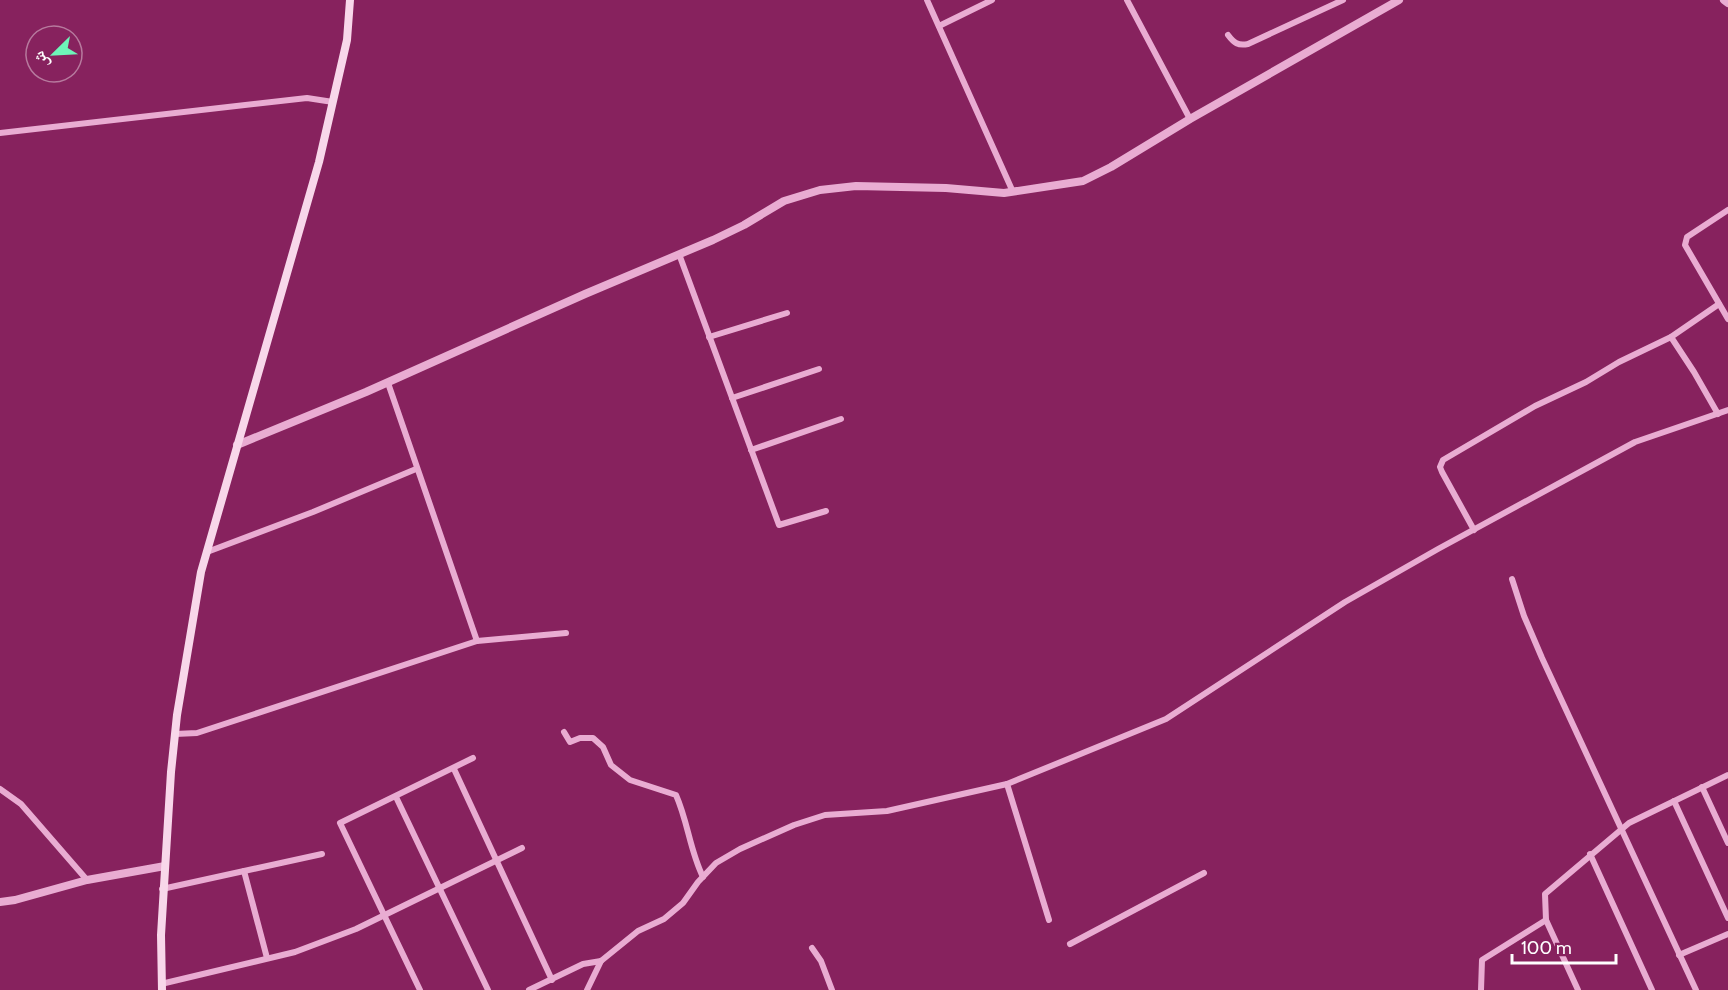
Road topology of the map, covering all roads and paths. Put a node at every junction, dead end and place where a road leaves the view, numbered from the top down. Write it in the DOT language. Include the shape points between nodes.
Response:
graph roads {
  1 [pos="350,0"];
  2 [pos="927,0"];
  3 [pos="992,0"];
  4 [pos="1127,0"];
  5 [pos="1343,0"];
  6 [pos="1399,0"];
  7 [pos="1724,0"];
  8 [pos="1728,3"];
  9 [pos="939,26"];
  10 [pos="1228,35"];
  11 [pos="333,102"];
  12 [pos="1190,119"];
  13 [pos="0,133"];
  14 [pos="1013,192"];
  15 [pos="1728,210"];
  16 [pos="679,254"];
  17 [pos="1719,304"];
  18 [pos="787,313"];
  19 [pos="1728,319"];
  20 [pos="709,337"];
  21 [pos="1671,337"];
  22 [pos="819,369"];
  23 [pos="388,383"];
  24 [pos="732,398"];
  25 [pos="1728,411"];
  26 [pos="1718,414"];
  27 [pos="841,419"];
  28 [pos="237,445"];
  29 [pos="751,450"];
  30 [pos="416,469"];
  31 [pos="826,511"];
  32 [pos="1474,530"];
  33 [pos="207,552"];
  34 [pos="1512,579"];
  35 [pos="566,633"];
  36 [pos="477,641"];
  37 [pos="564,732"];
  38 [pos="175,734"];
  39 [pos="473,758"];
  40 [pos="454,769"];
  41 [pos="1728,775"];
  42 [pos="1007,784"];
  43 [pos="1702,787"];
  44 [pos="0,789"];
  45 [pos="396,797"];
  46 [pos="1674,801"];
  47 [pos="1620,830"];
  48 [pos="1728,843"];
  49 [pos="522,848"];
  50 [pos="322,854"];
  51 [pos="1590,854"];
  52 [pos="497,861"];
  53 [pos="165,866"];
  54 [pos="244,871"];
  55 [pos="1204,873"];
  56 [pos="703,877"];
  57 [pos="87,880"];
  58 [pos="162,889"];
  59 [pos="439,890"];
  60 [pos="0,902"];
  61 [pos="384,915"];
  62 [pos="1728,918"];
  63 [pos="1049,920"];
  64 [pos="1546,920"];
  65 [pos="1728,934"];
  66 [pos="1070,944"];
  67 [pos="812,948"];
  68 [pos="1679,955"];
  69 [pos="267,958"];
  70 [pos="601,961"];
  71 [pos="552,980"];
  72 [pos="161,987"];
  73 [pos="420,990"];
  74 [pos="488,990"];
  75 [pos="530,990"];
  76 [pos="586,990"];
  77 [pos="832,990"];
  78 [pos="1480,990"];
  79 [pos="1578,990"];
  80 [pos="1652,990"];
  81 [pos="1696,990"];
  1 -- 11 [label="main road" via="347,40"];
  2 -- 9 [label="street"];
  3 -- 9 [label="street"];
  4 -- 12 [label="street"];
  5 -- 10 [label="street" via="1248,44 1233,42"];
  6 -- 12 [label="street"];
  7 -- 8 [label="street"];
  9 -- 14 [label="street"];
  11 -- 13 [label="street" via="307,98"];
  11 -- 28 [label="main road"];
  12 -- 14 [label="street" via="1083,181"];
  14 -- 16 [label="street" via="856,186 820,190 784,201 744,225"];
  15 -- 17 [label="street" via="1687,237 1685,245"];
  16 -- 20 [label="street"];
  16 -- 23 [label="street"];
  17 -- 19 [label="street"];
  17 -- 21 [label="street"];
  18 -- 20 [label="street"];
  20 -- 24 [label="street"];
  21 -- 26 [label="street"];
  21 -- 32 [label="street" via="1535,406 1443,460 1442,472"];
  22 -- 24 [label="street"];
  23 -- 28 [label="street"];
  23 -- 30 [label="street"];
  24 -- 29 [label="street"];
  25 -- 26 [label="street"];
  26 -- 32 [label="street" via="1635,442"];
  27 -- 29 [label="street"];
  28 -- 33 [label="main road"];
  29 -- 31 [label="street" via="779,525"];
  30 -- 33 [label="street"];
  30 -- 36 [label="street"];
  32 -- 42 [label="street" via="1345,602 1166,719"];
  33 -- 38 [label="main road"];
  34 -- 47 [label="street" via="1542,658"];
  35 -- 36 [label="street"];
  36 -- 38 [label="street" via="197,734"];
  37 -- 56 [label="street" via="570,742 593,738 603,747 611,765 630,780 676,795"];
  38 -- 53 [label="main road"];
  39 -- 40 [label="street"];
  40 -- 45 [label="street"];
  40 -- 52 [label="street"];
  41 -- 43 [label="street"];
  42 -- 56 [label="street" via="887,811 825,815 804,821 740,849 716,863"];
  42 -- 63 [label="street"];
  43 -- 46 [label="street"];
  43 -- 48 [label="street"];
  44 -- 57 [label="street" via="21,804"];
  45 -- 59 [label="street"];
  45 -- 61 [label="street" via="340,823"];
  46 -- 47 [label="street"];
  46 -- 62 [label="street"];
  47 -- 51 [label="street"];
  47 -- 68 [label="street"];
  49 -- 52 [label="street"];
  50 -- 54 [label="street"];
  51 -- 64 [label="street" via="1545,894"];
  51 -- 80 [label="street"];
  52 -- 59 [label="street"];
  52 -- 71 [label="street"];
  53 -- 57 [label="street"];
  53 -- 58 [label="main road"];
  54 -- 58 [label="street"];
  54 -- 69 [label="street"];
  55 -- 66 [label="street"];
  56 -- 70 [label="street" via="683,903 664,919 638,931"];
  57 -- 60 [label="street"];
  58 -- 72 [label="main road"];
  59 -- 61 [label="street"];
  59 -- 74 [label="street"];
  61 -- 69 [label="street" via="295,952"];
  61 -- 73 [label="street"];
  64 -- 78 [label="street" via="1482,960"];
  64 -- 79 [label="street"];
  65 -- 68 [label="street"];
  67 -- 77 [label="street"];
  68 -- 81 [label="street"];
  69 -- 72 [label="street"];
  70 -- 71 [label="street" via="583,964"];
  70 -- 76 [label="street"];
  71 -- 75 [label="street"];
}
